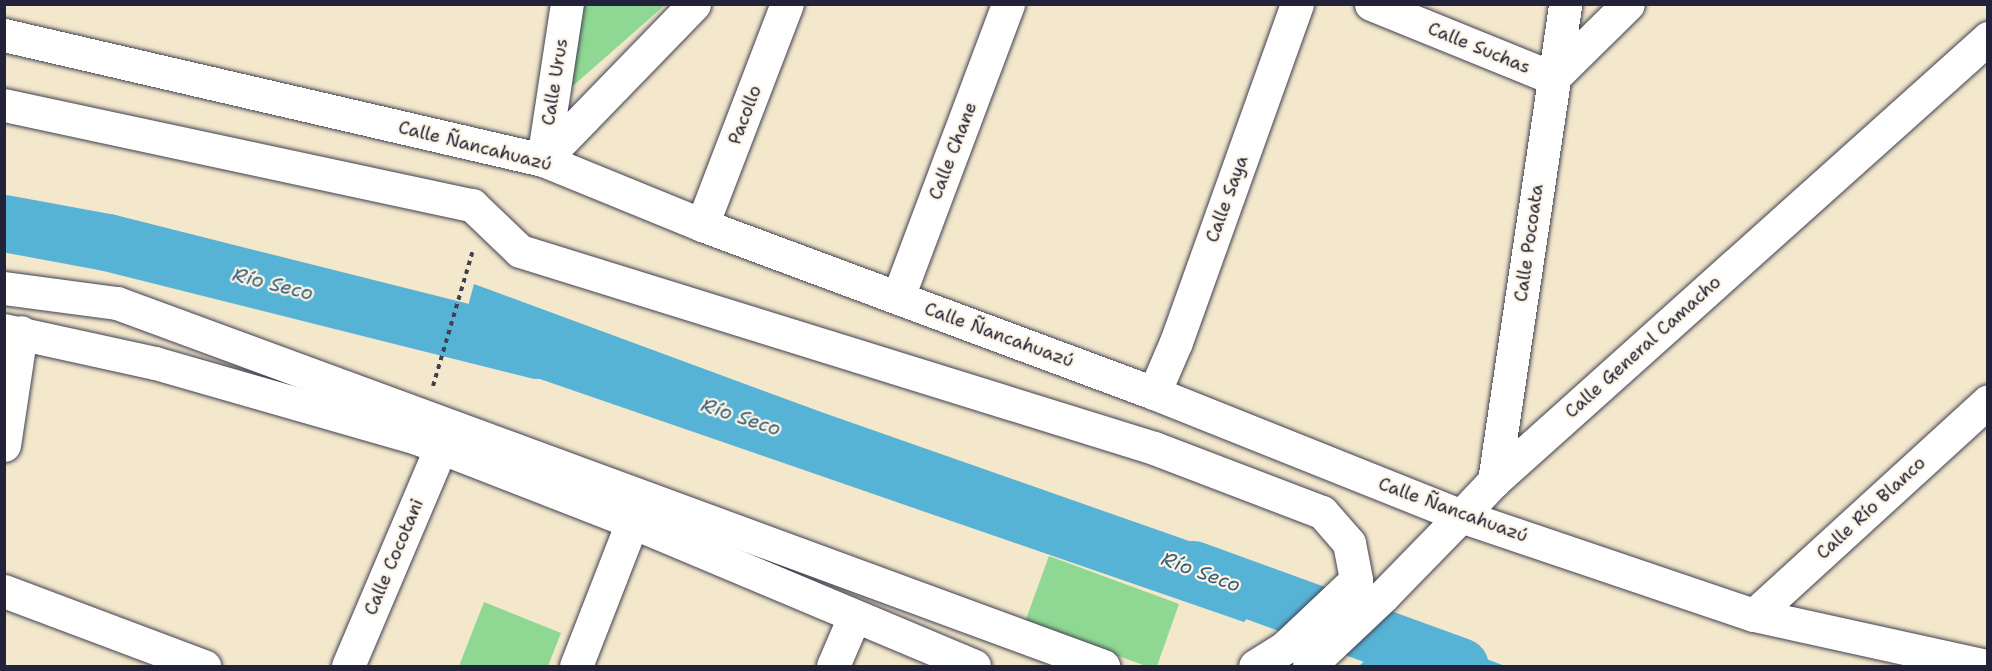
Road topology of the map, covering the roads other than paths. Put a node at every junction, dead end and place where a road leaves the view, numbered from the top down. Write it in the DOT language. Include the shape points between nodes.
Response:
graph roads {
  1 [pos="567,4"];
  2 [pos="694,4"];
  3 [pos="787,4"];
  4 [pos="1008,4"];
  5 [pos="1298,4"];
  6 [pos="1371,4"];
  7 [pos="1565,4"];
  8 [pos="1628,4"];
  9 [pos="4,35"];
  10 [pos="1988,38"];
  11 [pos="1553,78"];
  12 [pos="4,105"];
  13 [pos="543,160"];
  14 [pos="702,225"];
  15 [pos="4,288"];
  16 [pos="898,297"];
  17 [pos="13,331"];
  18 [pos="1154,393"];
  19 [pos="1988,401"];
  20 [pos="4,446"];
  21 [pos="441,447"];
  22 [pos="1494,481"];
  23 [pos="1461,516"];
  24 [pos="632,522"];
  25 [pos="1370,588"];
  26 [pos="4,591"];
  27 [pos="1754,615"];
  28 [pos="854,617"];
  29 [pos="1296,657"];
  30 [pos="204,666"];
  31 [pos="348,666"];
  32 [pos="576,666"];
  33 [pos="833,666"];
  34 [pos="974,666"];
  35 [pos="1103,666"];
  36 [pos="1255,666"];
  37 [pos="1985,666"];
  1 -- 13 [label="street, Calle Urus"];
  2 -- 13 [label="street"];
  3 -- 14 [label="street, Pacollo"];
  4 -- 16 [label="street, Calle Chane"];
  5 -- 18 [label="street, Calle Saya"];
  6 -- 11 [label="street, Calle Suchas"];
  7 -- 11 [label="street, Calle Pocoata"];
  8 -- 11 [label="street"];
  9 -- 13 [label="street, Calle Ñancahuazú"];
  10 -- 22 [label="street, Calle General Camacho"];
  11 -- 22 [label="street, Calle Pocoata"];
  12 -- 25 [label="street" via="472,205 520,251 1154,448 1322,512 1349,543"];
  13 -- 14 [label="street, Calle Ñancahuazú"];
  14 -- 16 [label="street, Calle Ñancahuazú"];
  15 -- 35 [label="street" via="117,303"];
  16 -- 18 [label="street, Calle Ñancahuazú"];
  17 -- 20 [label="street"];
  17 -- 21 [label="street" via="155,363"];
  18 -- 23 [label="street, Calle Ñancahuazú"];
  19 -- 27 [label="street, Calle Río Blanco"];
  21 -- 24 [label="street"];
  21 -- 31 [label="street, Calle Cocotani"];
  22 -- 23 [label="street, Calle General Camacho"];
  23 -- 25 [label="street, Calle General Camacho"];
  23 -- 27 [label="street, Calle Ñancahuazú"];
  24 -- 28 [label="street"];
  24 -- 32 [label="street"];
  25 -- 29 [label="street, Calle General Camacho"];
  26 -- 30 [label="street"];
  27 -- 37 [label="street, Calle Ñancahuazú"];
  28 -- 33 [label="street"];
  28 -- 34 [label="street"];
  29 -- 36 [label="street, Calle General Camacho"];
}
